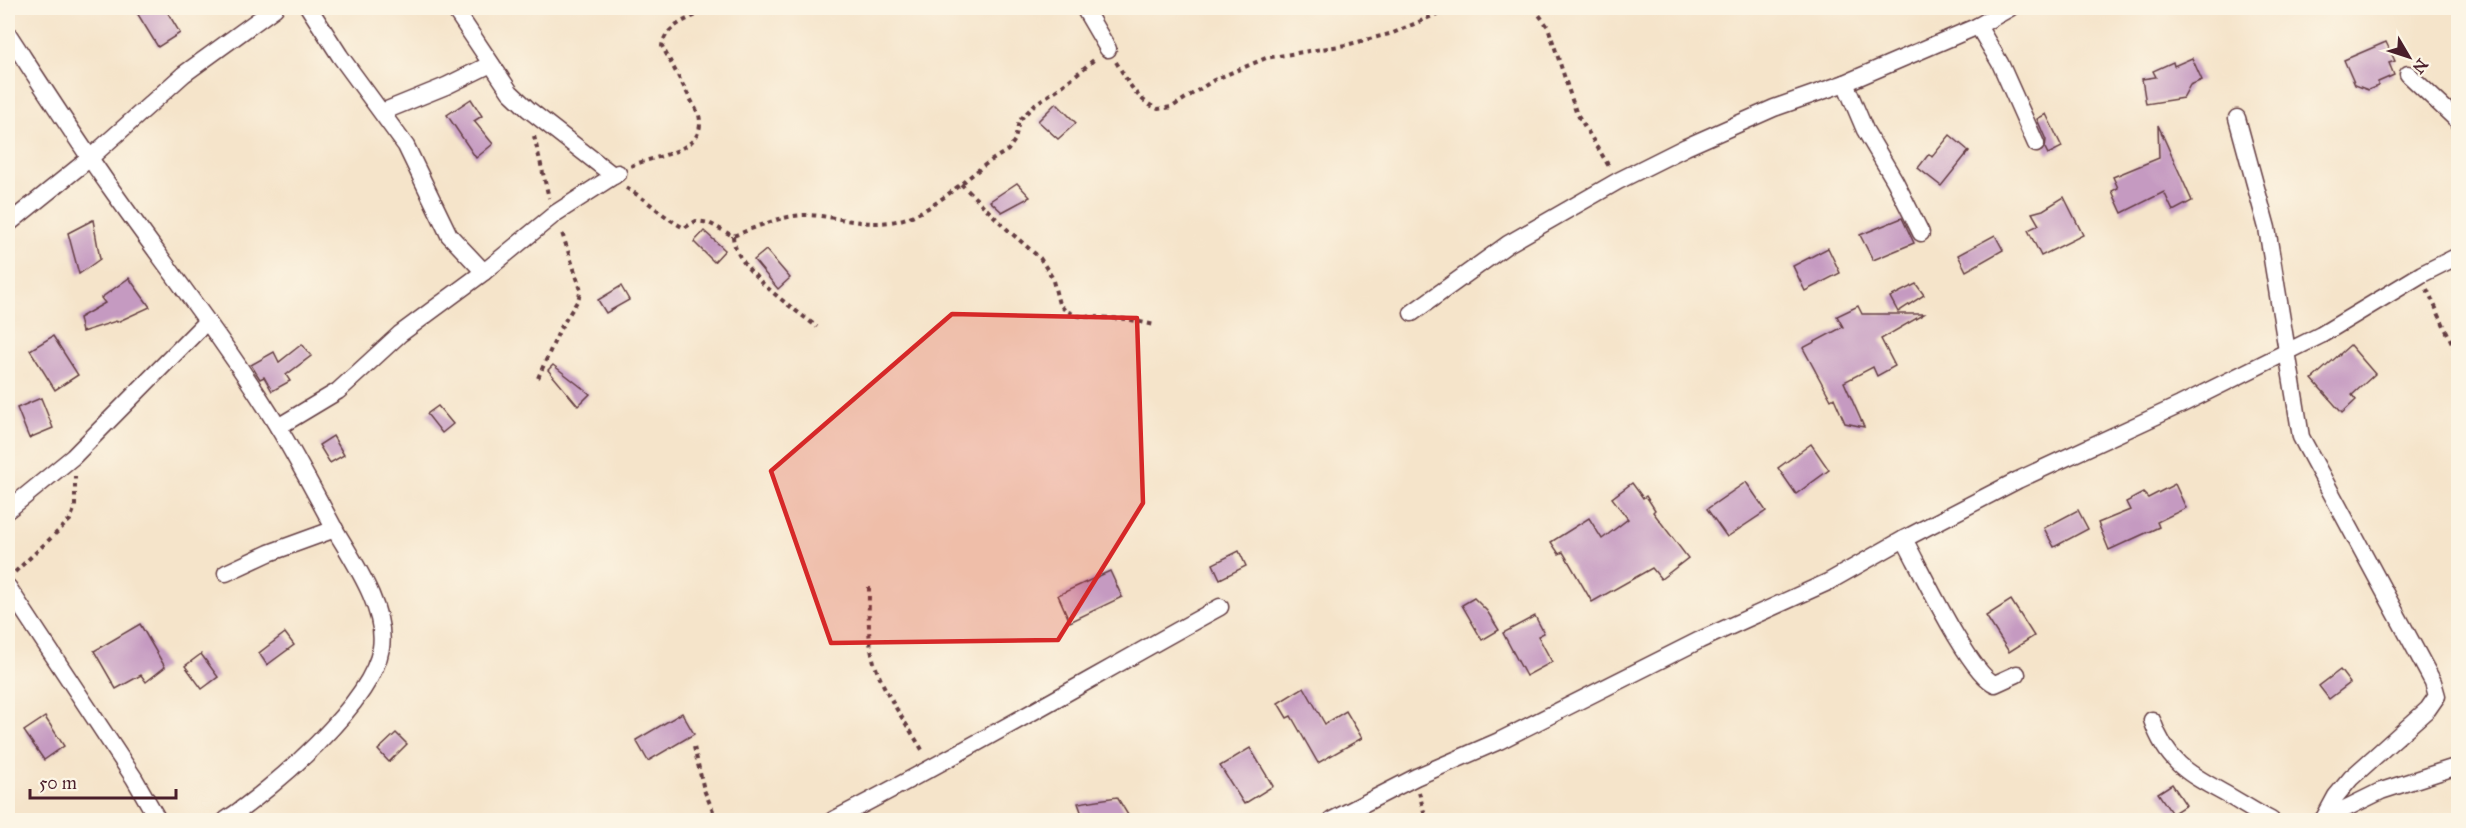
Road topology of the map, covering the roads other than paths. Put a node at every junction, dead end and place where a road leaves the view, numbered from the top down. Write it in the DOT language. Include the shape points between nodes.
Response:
graph roads {
  1 [pos="275,8"];
  2 [pos="309,8"];
  3 [pos="454,8"];
  4 [pos="1084,8"];
  5 [pos="2010,8"];
  6 [pos="1978,26"];
  7 [pos="8,34"];
  8 [pos="1107,49"];
  9 [pos="491,63"];
  10 [pos="2408,74"];
  11 [pos="1845,83"];
  12 [pos="382,112"];
  13 [pos="2237,118"];
  14 [pos="2458,121"];
  15 [pos="2036,144"];
  16 [pos="90,158"];
  17 [pos="8,224"];
  18 [pos="1921,233"];
  19 [pos="2458,256"];
  20 [pos="484,272"];
  21 [pos="1412,313"];
  22 [pos="207,321"];
  23 [pos="2288,351"];
  24 [pos="278,427"];
  25 [pos="8,510"];
  26 [pos="335,529"];
  27 [pos="1904,539"];
  28 [pos="226,573"];
  29 [pos="8,587"];
  30 [pos="1220,608"];
  31 [pos="2017,674"];
  32 [pos="2152,720"];
  33 [pos="2458,766"];
  34 [pos="158,820"];
  35 [pos="226,820"];
  36 [pos="833,820"];
  37 [pos="1332,820"];
  38 [pos="2271,820"];
  39 [pos="2323,820"];
  1 -- 16 [label="street" via="184,74"];
  2 -- 12 [label="street"];
  3 -- 9 [label="street"];
  4 -- 8 [label="street"];
  5 -- 6 [label="street"];
  6 -- 11 [label="street"];
  6 -- 15 [label="street" via="2000,63"];
  7 -- 16 [label="street"];
  9 -- 12 [label="street" via="446,87"];
  9 -- 20 [label="street" via="510,92 528,109 614,176 556,213"];
  10 -- 14 [label="street"];
  11 -- 18 [label="street" via="1865,130"];
  11 -- 21 [label="street" via="1774,108 1618,181 1508,244"];
  12 -- 20 [label="street" via="406,146 449,236"];
  13 -- 23 [label="street" via="2267,228"];
  16 -- 17 [label="street"];
  16 -- 22 [label="street"];
  19 -- 23 [label="street"];
  20 -- 24 [label="street" via="400,334 338,391"];
  22 -- 24 [label="street"];
  22 -- 25 [label="street" via="73,457"];
  23 -- 27 [label="street"];
  23 -- 39 [label="street" via="2301,436 2437,696 2428,709 2350,778"];
  24 -- 26 [label="street"];
  26 -- 28 [label="street"];
  26 -- 35 [label="street" via="377,613 381,647 376,664 367,682 311,750"];
  27 -- 31 [label="street" via="1940,609 1982,676 1995,684"];
  27 -- 37 [label="street" via="1827,582"];
  29 -- 34 [label="street"];
  30 -- 36 [label="street" via="934,769"];
  32 -- 38 [label="street" via="2176,764"];
  33 -- 39 [label="street" via="2381,791"];
}
